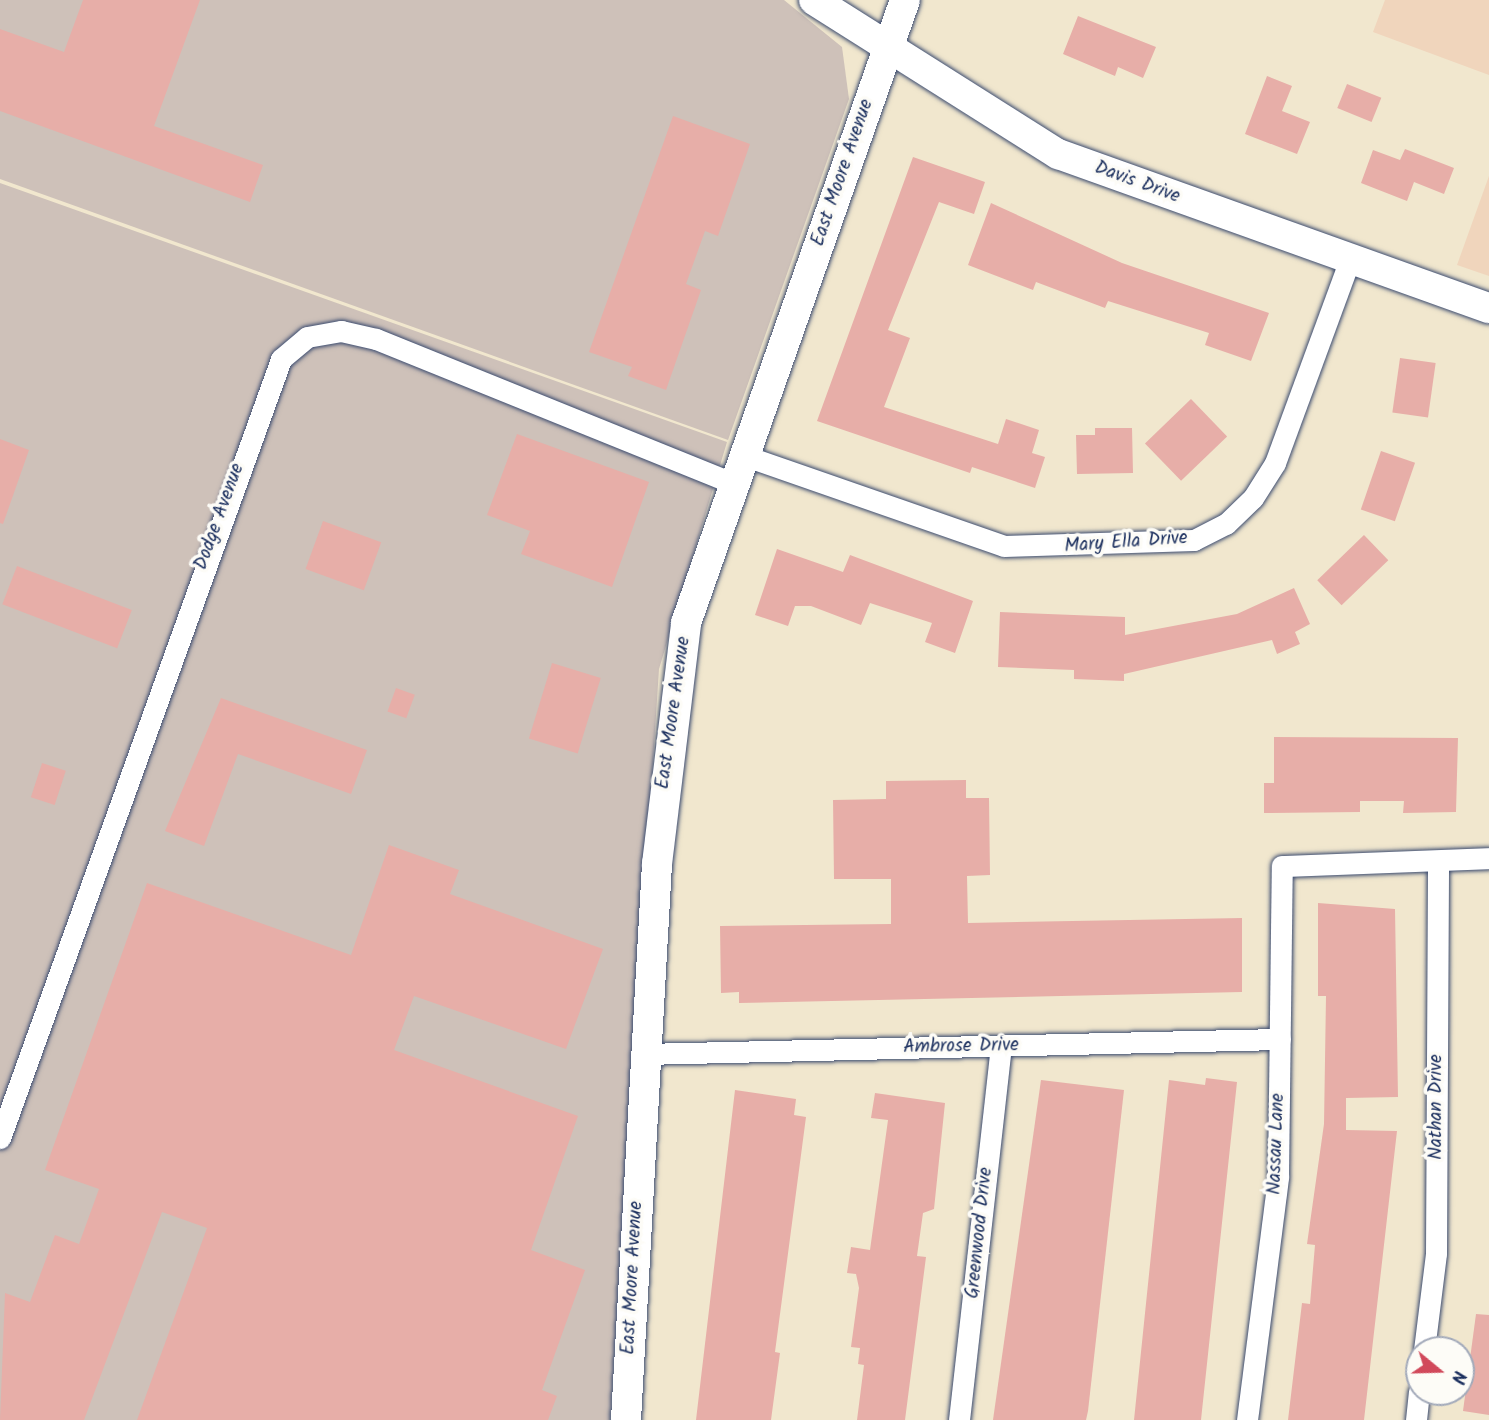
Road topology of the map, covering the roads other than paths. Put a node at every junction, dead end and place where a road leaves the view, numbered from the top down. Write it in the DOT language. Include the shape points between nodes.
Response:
graph roads {
  1 [pos="814,0"];
  2 [pos="905,0"];
  3 [pos="887,47"];
  4 [pos="1350,259"];
  5 [pos="1489,308"];
  6 [pos="743,455"];
  7 [pos="733,483"];
  8 [pos="1489,858"];
  9 [pos="1438,863"];
  10 [pos="1280,1039"];
  11 [pos="1001,1046"];
  12 [pos="643,1054"];
  13 [pos="0,1138"];
  14 [pos="1426,1336"];
  15 [pos="626,1420"];
  16 [pos="960,1420"];
  17 [pos="1247,1420"];
  1 -- 3 [label="street, Davis Drive"];
  2 -- 3 [label="street, East Moore Avenue"];
  3 -- 4 [label="street, Davis Drive" via="1058,154"];
  3 -- 6 [label="street, East Moore Avenue"];
  4 -- 5 [label="street, Davis Drive"];
  4 -- 6 [label="street, Mary Ella Drive" via="1275,463 1253,498 1226,524 1194,540 1004,546"];
  6 -- 7 [label="street, East Moore Avenue"];
  7 -- 12 [label="street, East Moore Avenue" via="686,623 673,692"];
  7 -- 13 [label="street, Dodge Avenue" via="376,339 341,331 307,337 281,359"];
  8 -- 9 [label="street"];
  9 -- 10 [label="street, Nassau Lane" via="1282,866"];
  9 -- 14 [label="street, Nathan Drive" via="1436,1253"];
  10 -- 11 [label="street, Ambrose Drive"];
  10 -- 17 [label="street, Nassau Lane" via="1278,1177"];
  11 -- 12 [label="street, Ambrose Drive"];
  11 -- 16 [label="street, Greenwood Drive"];
  12 -- 15 [label="street, East Moore Avenue"];
}
